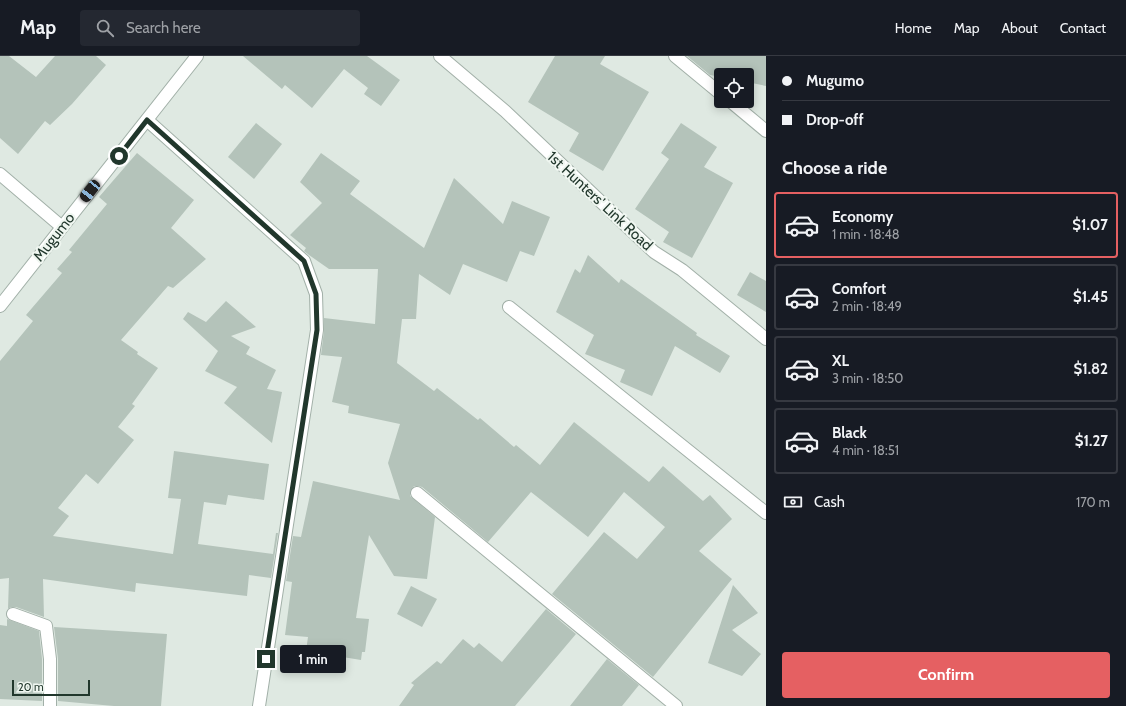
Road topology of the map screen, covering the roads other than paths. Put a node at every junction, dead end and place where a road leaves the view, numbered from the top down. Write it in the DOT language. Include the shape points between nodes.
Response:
graph roads {
  1 [pos="440,56"];
  2 [pos="674,56"];
  3 [pos="191,58"];
  4 [pos="714,88"];
  5 [pos="739,108"];
  6 [pos="147,120"];
  7 [pos="766,130"];
  8 [pos="0,174"];
  9 [pos="62,227"];
  10 [pos="0,306"];
  11 [pos="509,307"];
  12 [pos="766,339"];
  13 [pos="417,493"];
  14 [pos="766,513"];
  15 [pos="13,614"];
  16 [pos="50,706"];
  17 [pos="258,706"];
  18 [pos="676,706"];
  1 -- 12 [label="street, 1st Hunters' Link Road" via="505,111 654,252 682,270"];
  2 -- 4 [label="street"];
  3 -- 6 [label="street, Mugumo"];
  5 -- 7 [label="street"];
  6 -- 9 [label="street, Mugumo"];
  6 -- 17 [label="street" via="304,261 316,294 317,330"];
  8 -- 9 [label="street"];
  9 -- 10 [label="street, Mugumo"];
  11 -- 14 [label="street"];
  13 -- 18 [label="street"];
  15 -- 16 [label="street" via="46,626 50,659"];
}
